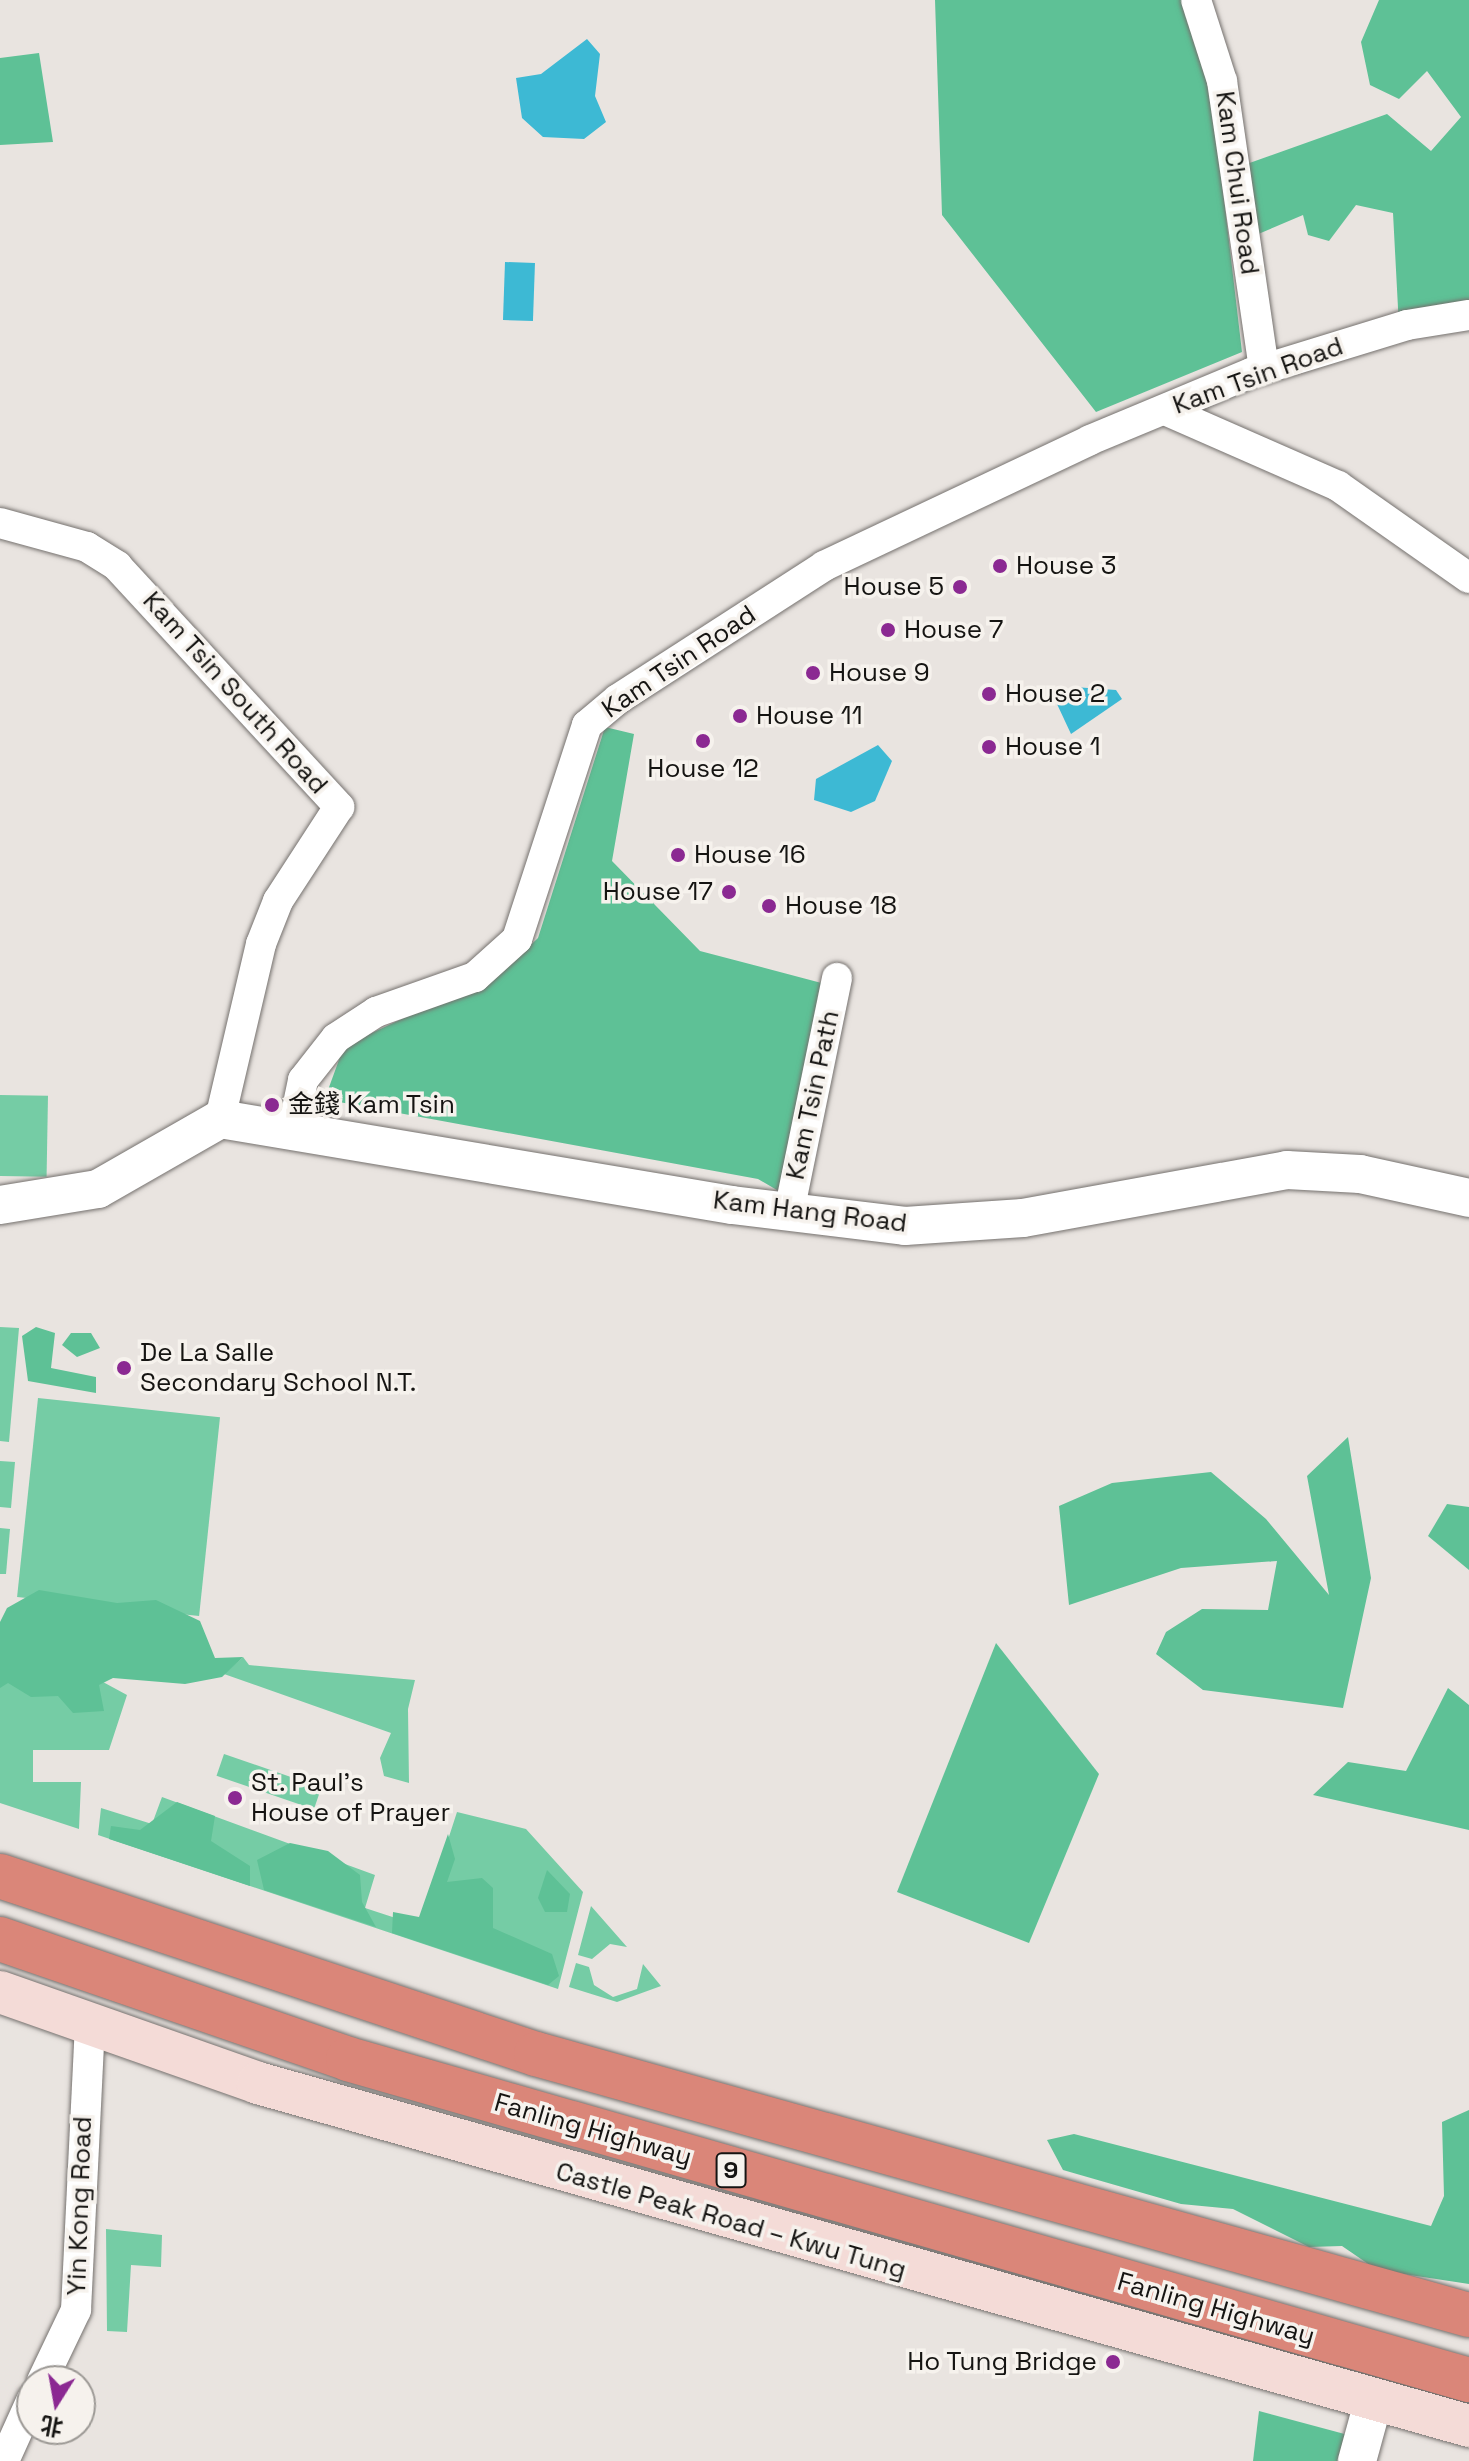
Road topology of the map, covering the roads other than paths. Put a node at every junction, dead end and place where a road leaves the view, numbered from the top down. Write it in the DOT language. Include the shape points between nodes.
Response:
graph roads {
  1 [pos="1196,0"];
  2 [pos="1469,315"];
  3 [pos="1264,369"];
  4 [pos="1165,410"];
  5 [pos="0,523"];
  6 [pos="1469,578"];
  7 [pos="837,978"];
  8 [pos="220,1119"];
  9 [pos="293,1128"];
  10 [pos="1469,1198"];
  11 [pos="0,1205"];
  12 [pos="789,1212"];
  13 [pos="0,1876"];
  14 [pos="0,1939"];
  15 [pos="0,1992"];
  16 [pos="90,2024"];
  17 [pos="1469,2315"];
  18 [pos="50,2365"];
  19 [pos="1469,2380"];
  20 [pos="1374,2399"];
  21 [pos="1469,2426"];
  22 [pos="16,2434"];
  23 [pos="4,2461"];
  24 [pos="1357,2461"];
  1 -- 3 [label="street, Kam Chui Road" via="1222,81"];
  2 -- 3 [label="street, Kam Tsin Road" via="1407,325"];
  3 -- 4 [label="street, Kam Tsin Road"];
  4 -- 6 [label="street" via="1338,486"];
  4 -- 9 [label="street, Kam Tsin Road" via="824,566 618,699 587,725 517,939 475,977 376,1012 336,1038 303,1080"];
  5 -- 8 [label="street, Kam Tsin South Road" via="87,547 117,566 339,807 278,901 261,944"];
  7 -- 12 [label="street, Kam Tsin Path"];
  8 -- 9 [label="street"];
  8 -- 11 [label="street" via="98,1189"];
  9 -- 12 [label="street, Kam Hang Road"];
  10 -- 12 [label="street, Kam Hang Road" via="1360,1174 1287,1170 1023,1218 905,1226"];
  13 -- 17 [label="highway, 9" via="536,2054"];
  14 -- 19 [label="highway, Fanling Highway / 9" via="348,2059"];
  15 -- 16 [label="main road, Castle Peak Road – Kwu Tung"];
  16 -- 18 [label="street, Yin Kong Road" via="76,2310"];
  16 -- 20 [label="main road, Castle Peak Road – Kwu Tung" via="258,2083"];
  20 -- 21 [label="main road, Castle Peak Road – Kwu Tung"];
  20 -- 24 [label="street"];
  22 -- 23 [label="street"];
}
